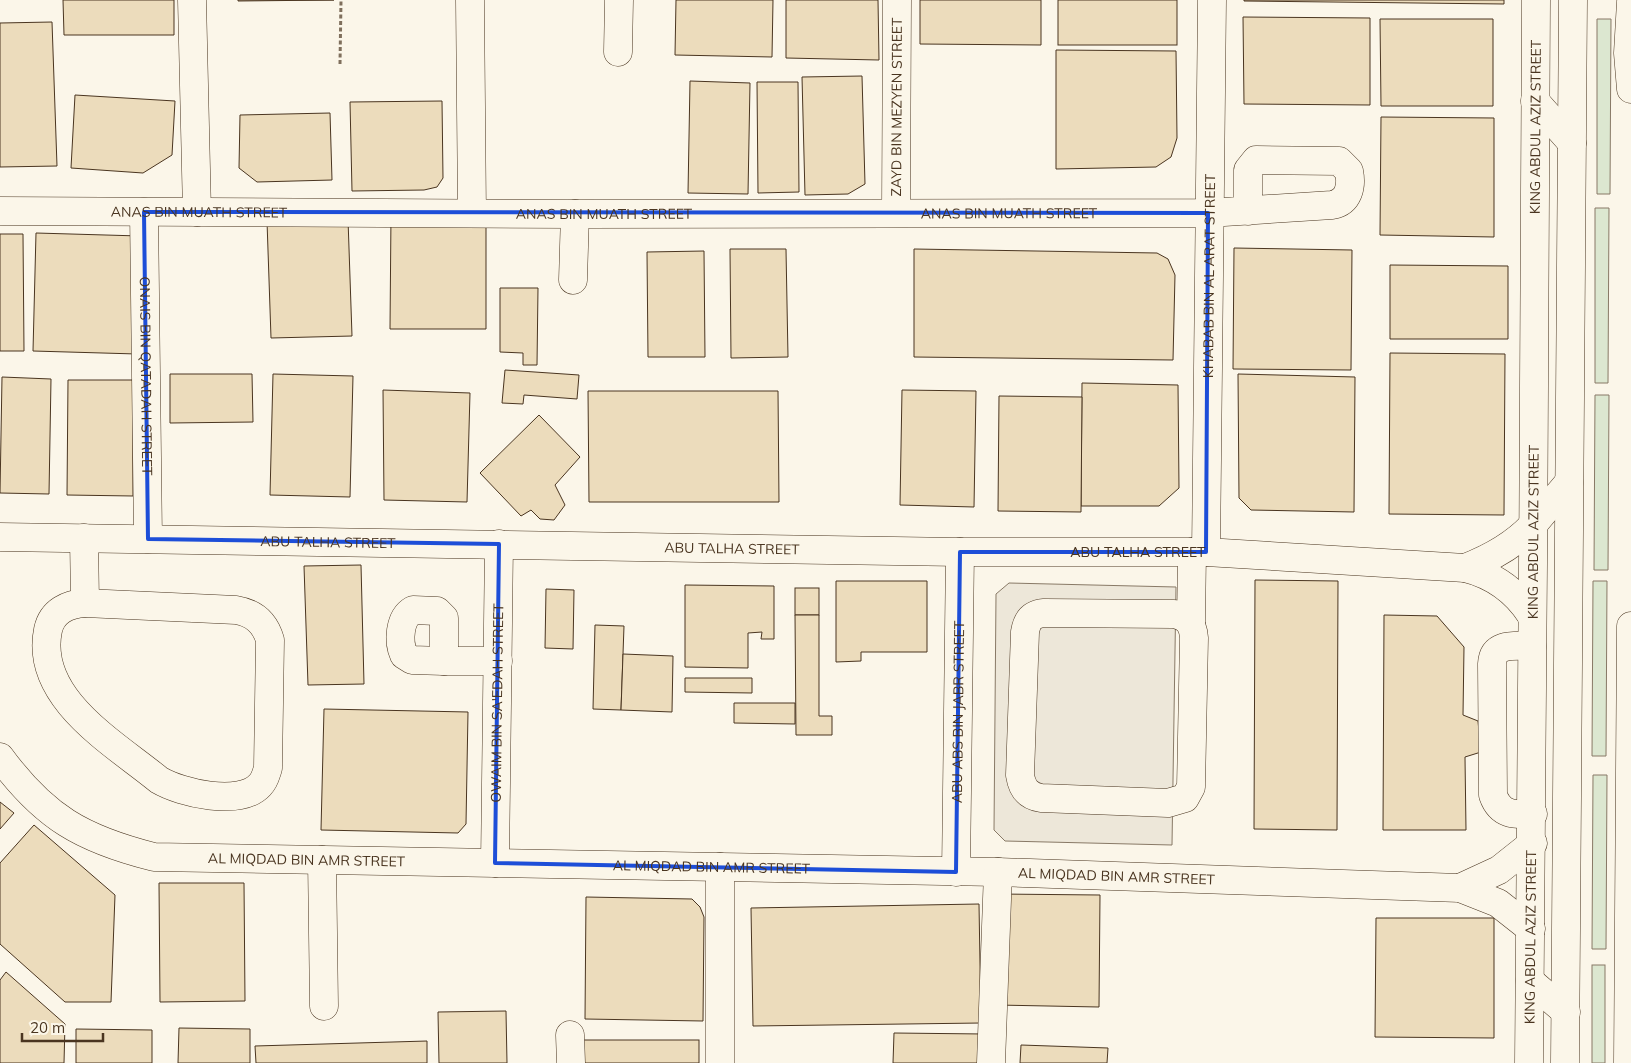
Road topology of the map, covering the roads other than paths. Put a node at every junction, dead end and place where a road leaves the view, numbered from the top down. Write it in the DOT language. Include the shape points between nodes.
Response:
graph roads {
  1 [pos="192,0"];
  2 [pos="470,0"];
  3 [pos="619,0"];
  4 [pos="897,0"];
  5 [pos="1212,0"];
  6 [pos="1536,0"];
  7 [pos="1573,0"];
  8 [pos="1631,2"];
  9 [pos="1630,50"];
  10 [pos="618,52"];
  11 [pos="1631,89"];
  12 [pos="1535,101"];
  13 [pos="1572,143"];
  14 [pos="0,211"];
  15 [pos="1248,211"];
  16 [pos="144,212"];
  17 [pos="197,212"];
  18 [pos="472,213"];
  19 [pos="896,213"];
  20 [pos="576,214"];
  21 [pos="1208,214"];
  22 [pos="573,280"];
  23 [pos="1569,482"];
  24 [pos="1532,526"];
  25 [pos="0,537"];
  26 [pos="84,538"];
  27 [pos="148,539"];
  28 [pos="499,544"];
  29 [pos="960,552"];
  30 [pos="1199,552"];
  31 [pos="1465,568"];
  32 [pos="85,603"];
  33 [pos="1531,615"];
  34 [pos="1191,624"];
  35 [pos="1631,626"];
  36 [pos="1532,646"];
  37 [pos="498,660"];
  38 [pos="444,661"];
  39 [pos="0,757"];
  40 [pos="1533,814"];
  41 [pos="1533,843"];
  42 [pos="322,860"];
  43 [pos="495,863"];
  44 [pos="720,867"];
  45 [pos="956,872"];
  46 [pos="998,872"];
  47 [pos="1460,888"];
  48 [pos="1531,929"];
  49 [pos="1630,968"];
  50 [pos="1530,982"];
  51 [pos="324,1006"];
  52 [pos="1566,1012"];
  53 [pos="570,1035"];
  54 [pos="571,1063"];
  55 [pos="720,1063"];
  56 [pos="990,1063"];
  57 [pos="1529,1063"];
  58 [pos="1566,1063"];
  59 [pos="1628,1063"];
  1 -- 17 [label="main road"];
  2 -- 18 [label="main road"];
  3 -- 10 [label="main road"];
  4 -- 19 [label="main road, ZAYD BIN MEZYEN STREET"];
  5 -- 21 [label="main road, KHABAB BIN AL ARAT STREET"];
  6 -- 12 [label="main road, KING ABDUL AZIZ STREET"];
  7 -- 13 [label="main road"];
  8 -- 9 [label="main road"];
  9 -- 11 [label="main road"];
  12 -- 13 [label="main road"];
  12 -- 24 [label="main road, KING ABDUL AZIZ STREET"];
  13 -- 23 [label="main road"];
  14 -- 16 [label="main road, ANAS BIN MUATH STREET"];
  15 -- 21 [label="main road, ANAS BIN MUATH STREET"];
  16 -- 17 [label="main road, ANAS BIN MUATH STREET"];
  16 -- 27 [label="main road, ONAIS BIN QATADAH STREET"];
  17 -- 18 [label="main road, ANAS BIN MUATH STREET"];
  18 -- 20 [label="main road, ANAS BIN MUATH STREET"];
  19 -- 20 [label="main road, ANAS BIN MUATH STREET"];
  19 -- 21 [label="main road, ANAS BIN MUATH STREET"];
  20 -- 22 [label="main road"];
  21 -- 30 [label="main road, KHABAB BIN AL ARAT STREET"];
  23 -- 24 [label="main road, ABU TALHA STREET"];
  23 -- 52 [label="main road"];
  24 -- 31 [label="main road, ABU TALHA STREET" via="1509,547"];
  24 -- 33 [label="main road, KING ABDUL AZIZ STREET"];
  25 -- 26 [label="main road, ABU TALHA STREET"];
  26 -- 27 [label="main road, ABU TALHA STREET"];
  26 -- 32 [label="main road"];
  27 -- 28 [label="main road, ABU TALHA STREET"];
  28 -- 29 [label="main road, ABU TALHA STREET"];
  28 -- 37 [label="main road, OWAIM BIN SA'EDAH STREET"];
  29 -- 30 [label="main road, ABU TALHA STREET"];
  29 -- 45 [label="main road, ABU ABS BIN JABR STREET"];
  30 -- 31 [label="main road, ABU TALHA STREET"];
  30 -- 34 [label="main road, KHABAB BIN AL ARAT STREET"];
  31 -- 33 [label="main road, ABU TALHA STREET" via="1503,584"];
  32 -- 32 [label="main road" via="74,604 58,612 48,627 49,668 69,705 172,788 212,796 241,795 260,786 266,778 268,759 270,640 262,622 246,611"];
  33 -- 36 [label="main road, KING ABDUL AZIZ STREET"];
  34 -- 34 [label="main road, KHABAB BIN AL ARAT STREET" via="1187,618 1174,614 1044,613 1028,620 1020,775 1028,793 1041,798 1168,803 1185,798 1191,787 1194,638"];
  35 -- 49 [label="main road"];
  36 -- 40 [label="main road, KING ABDUL AZIZ STREET"];
  36 -- 40 [label="main road" via="1499,648 1492,664 1493,795 1506,813"];
  37 -- 38 [label="main road"];
  37 -- 43 [label="main road, OWAIM BIN SA'EDAH STREET"];
  39 -- 42 [label="main road, AL MIQDAD BIN AMR STREET" via="42,805 76,830 113,847 154,857"];
  40 -- 41 [label="main road, KING ABDUL AZIZ STREET"];
  41 -- 47 [label="main road, AL MIQDAD BIN AMR STREET" via="1499,870"];
  41 -- 48 [label="main road, KING ABDUL AZIZ STREET"];
  42 -- 43 [label="main road, AL MIQDAD BIN AMR STREET"];
  42 -- 51 [label="main road"];
  43 -- 44 [label="main road, AL MIQDAD BIN AMR STREET"];
  44 -- 45 [label="main road, AL MIQDAD BIN AMR STREET"];
  44 -- 55 [label="main road"];
  45 -- 46 [label="main road, AL MIQDAD BIN AMR STREET"];
  46 -- 47 [label="main road, AL MIQDAD BIN AMR STREET"];
  46 -- 56 [label="main road"];
  47 -- 48 [label="main road, AL MIQDAD BIN AMR STREET" via="1498,903"];
  48 -- 50 [label="main road, KING ABDUL AZIZ STREET"];
  49 -- 59 [label="main road"];
  50 -- 52 [label="main road"];
  50 -- 57 [label="main road, KING ABDUL AZIZ STREET"];
  52 -- 58 [label="main road"];
  53 -- 54 [label="main road"];
}
